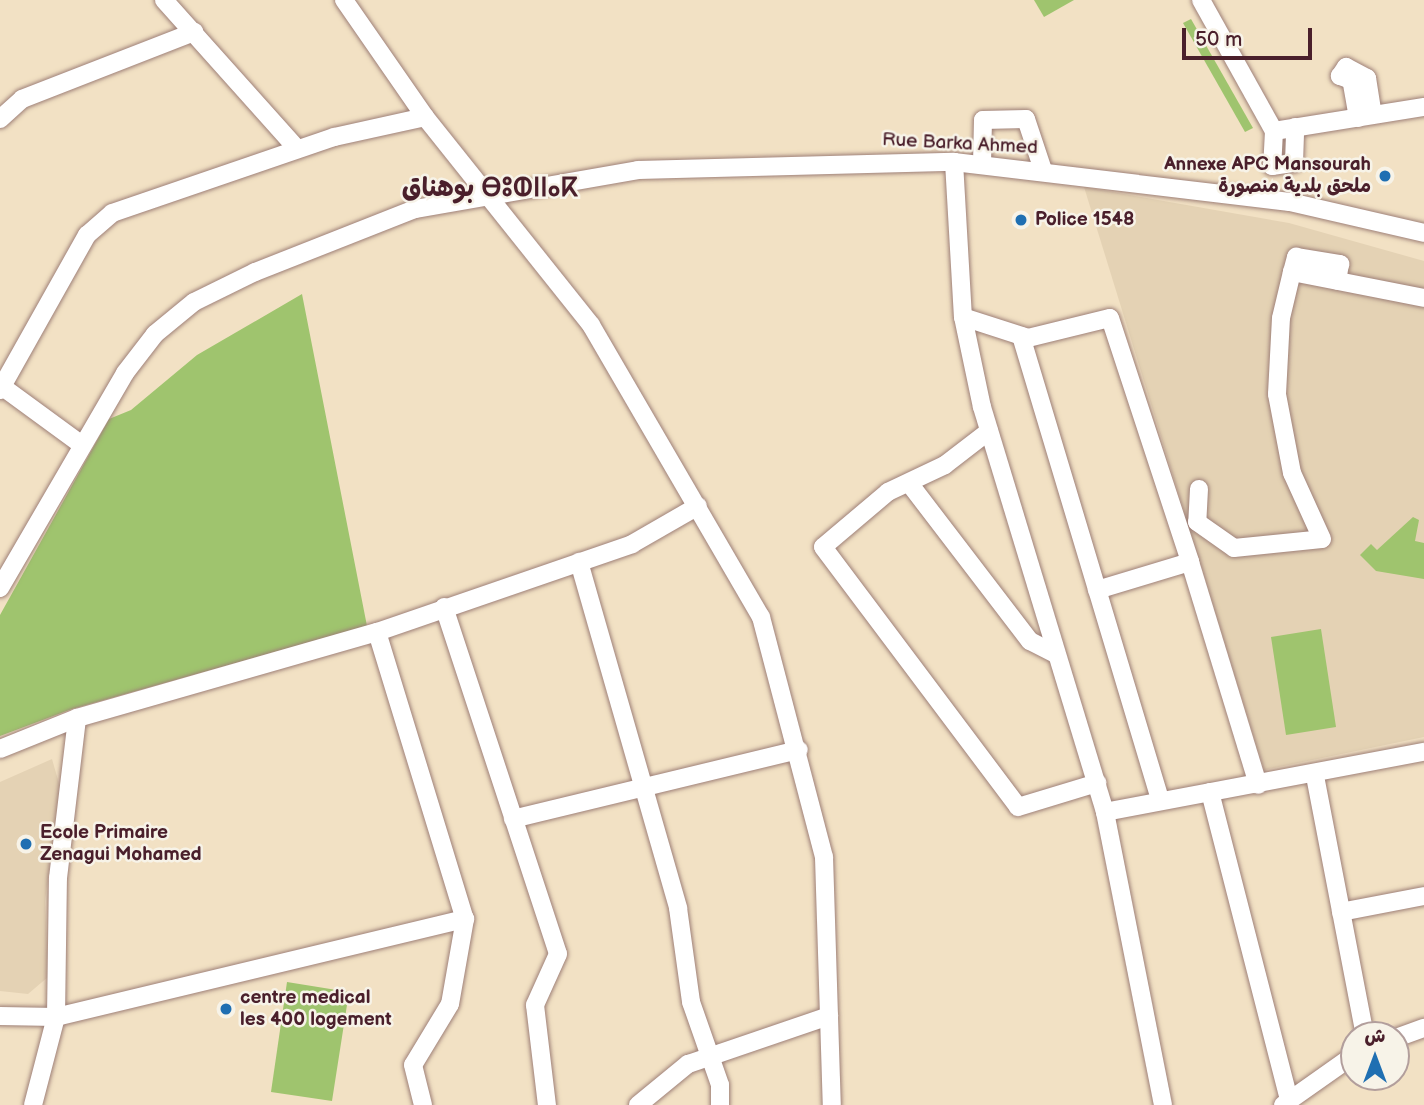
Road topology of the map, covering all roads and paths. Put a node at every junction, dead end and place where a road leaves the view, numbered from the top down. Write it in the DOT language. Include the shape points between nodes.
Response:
graph roads {
  1 [pos="164,0"];
  2 [pos="344,0"];
  3 [pos="1201,0"];
  4 [pos="194,32"];
  5 [pos="1424,107"];
  6 [pos="425,117"];
  7 [pos="0,119"];
  8 [pos="1295,127"];
  9 [pos="1274,131"];
  10 [pos="297,149"];
  11 [pos="954,162"];
  12 [pos="982,164"];
  13 [pos="1043,170"];
  14 [pos="489,191"];
  15 [pos="1424,233"];
  16 [pos="1424,298"];
  17 [pos="963,317"];
  18 [pos="1021,336"];
  19 [pos="1,387"];
  20 [pos="989,431"];
  21 [pos="82,445"];
  22 [pos="909,483"];
  23 [pos="1199,489"];
  24 [pos="698,506"];
  25 [pos="579,562"];
  26 [pos="1190,562"];
  27 [pos="0,588"];
  28 [pos="1097,590"];
  29 [pos="444,607"];
  30 [pos="377,632"];
  31 [pos="1054,653"];
  32 [pos="77,718"];
  33 [pos="0,749"];
  34 [pos="799,750"];
  35 [pos="1424,752"];
  36 [pos="1315,776"];
  37 [pos="1097,783"];
  38 [pos="1258,785"];
  39 [pos="643,788"];
  40 [pos="1210,792"];
  41 [pos="1160,798"];
  42 [pos="1105,812"];
  43 [pos="513,820"];
  44 [pos="1424,896"];
  45 [pos="1341,912"];
  46 [pos="465,919"];
  47 [pos="0,1016"];
  48 [pos="56,1017"];
  49 [pos="829,1017"];
  50 [pos="1362,1021"];
  51 [pos="707,1059"];
  52 [pos="1340,1065"];
  53 [pos="1286,1102"];
  54 [pos="33,1105"];
  55 [pos="423,1105"];
  56 [pos="547,1105"];
  57 [pos="638,1105"];
  58 [pos="720,1105"];
  59 [pos="832,1105"];
  60 [pos="1163,1105"];
  1 -- 4 [label="street"];
  2 -- 6 [label="street"];
  3 -- 9 [label="street"];
  4 -- 7 [label="street" via="22,99"];
  4 -- 10 [label="street"];
  5 -- 8 [label="street"];
  6 -- 10 [label="street"];
  6 -- 14 [label="street"];
  8 -- 9 [label="street"];
  8 -- 9 [label="street" via="1294,163 1272,166"];
  10 -- 19 [label="street" via="112,213 88,234"];
  11 -- 12 [label="street, Rue Barka Ahmed"];
  11 -- 14 [label="street, Rue Barka Ahmed" via="638,170"];
  11 -- 17 [label="street"];
  12 -- 13 [label="street, Rue Barka Ahmed"];
  12 -- 13 [label="street" via="983,120 1026,119"];
  13 -- 15 [label="street, Rue Barka Ahmed" via="1290,202"];
  14 -- 21 [label="street, Rue Barka Ahmed" via="415,209 194,302 155,334"];
  14 -- 24 [label="street" via="591,325"];
  16 -- 23 [label="street" via="1337,281 1340,264 1296,257 1281,318 1277,394 1288,462 1322,539 1234,548 1197,522"];
  17 -- 18 [label="street"];
  17 -- 20 [label="street"];
  18 -- 26 [label="street" via="1110,318"];
  18 -- 28 [label="street"];
  19 -- 21 [label="street"];
  20 -- 22 [label="street"];
  20 -- 31 [label="street"];
  21 -- 27 [label="street, Rue Barka Ahmed"];
  22 -- 31 [label="street" via="1030,641"];
  22 -- 37 [label="street" via="824,543 824,552 1018,807"];
  24 -- 25 [label="street" via="632,544"];
  24 -- 34 [label="street" via="761,617"];
  25 -- 29 [label="street"];
  25 -- 39 [label="street"];
  26 -- 28 [label="street"];
  26 -- 38 [label="street"];
  28 -- 41 [label="street"];
  29 -- 30 [label="street"];
  29 -- 43 [label="street"];
  30 -- 32 [label="street"];
  30 -- 46 [label="street"];
  31 -- 37 [label="street"];
  32 -- 33 [label="street"];
  32 -- 48 [label="street" via="58,878"];
  34 -- 39 [label="street"];
  34 -- 49 [label="street" via="824,857"];
  35 -- 36 [label="street"];
  36 -- 38 [label="street"];
  36 -- 45 [label="street"];
  37 -- 42 [label="street"];
  38 -- 40 [label="street"];
  39 -- 43 [label="street"];
  39 -- 51 [label="street" via="678,908"];
  40 -- 41 [label="street"];
  40 -- 53 [label="street"];
  41 -- 42 [label="street"];
  42 -- 60 [label="street"];
  43 -- 56 [label="street" via="558,954 535,1005"];
  44 -- 45 [label="street"];
  45 -- 50 [label="street"];
  46 -- 48 [label="street"];
  46 -- 55 [label="street" via="450,1004 414,1065"];
  47 -- 48 [label="street"];
  48 -- 54 [label="street"];
  49 -- 51 [label="street"];
  49 -- 59 [label="street"];
  51 -- 57 [label="street" via="688,1064"];
  51 -- 58 [label="street" via="720,1085"];
  52 -- 53 [label="street"];
}
